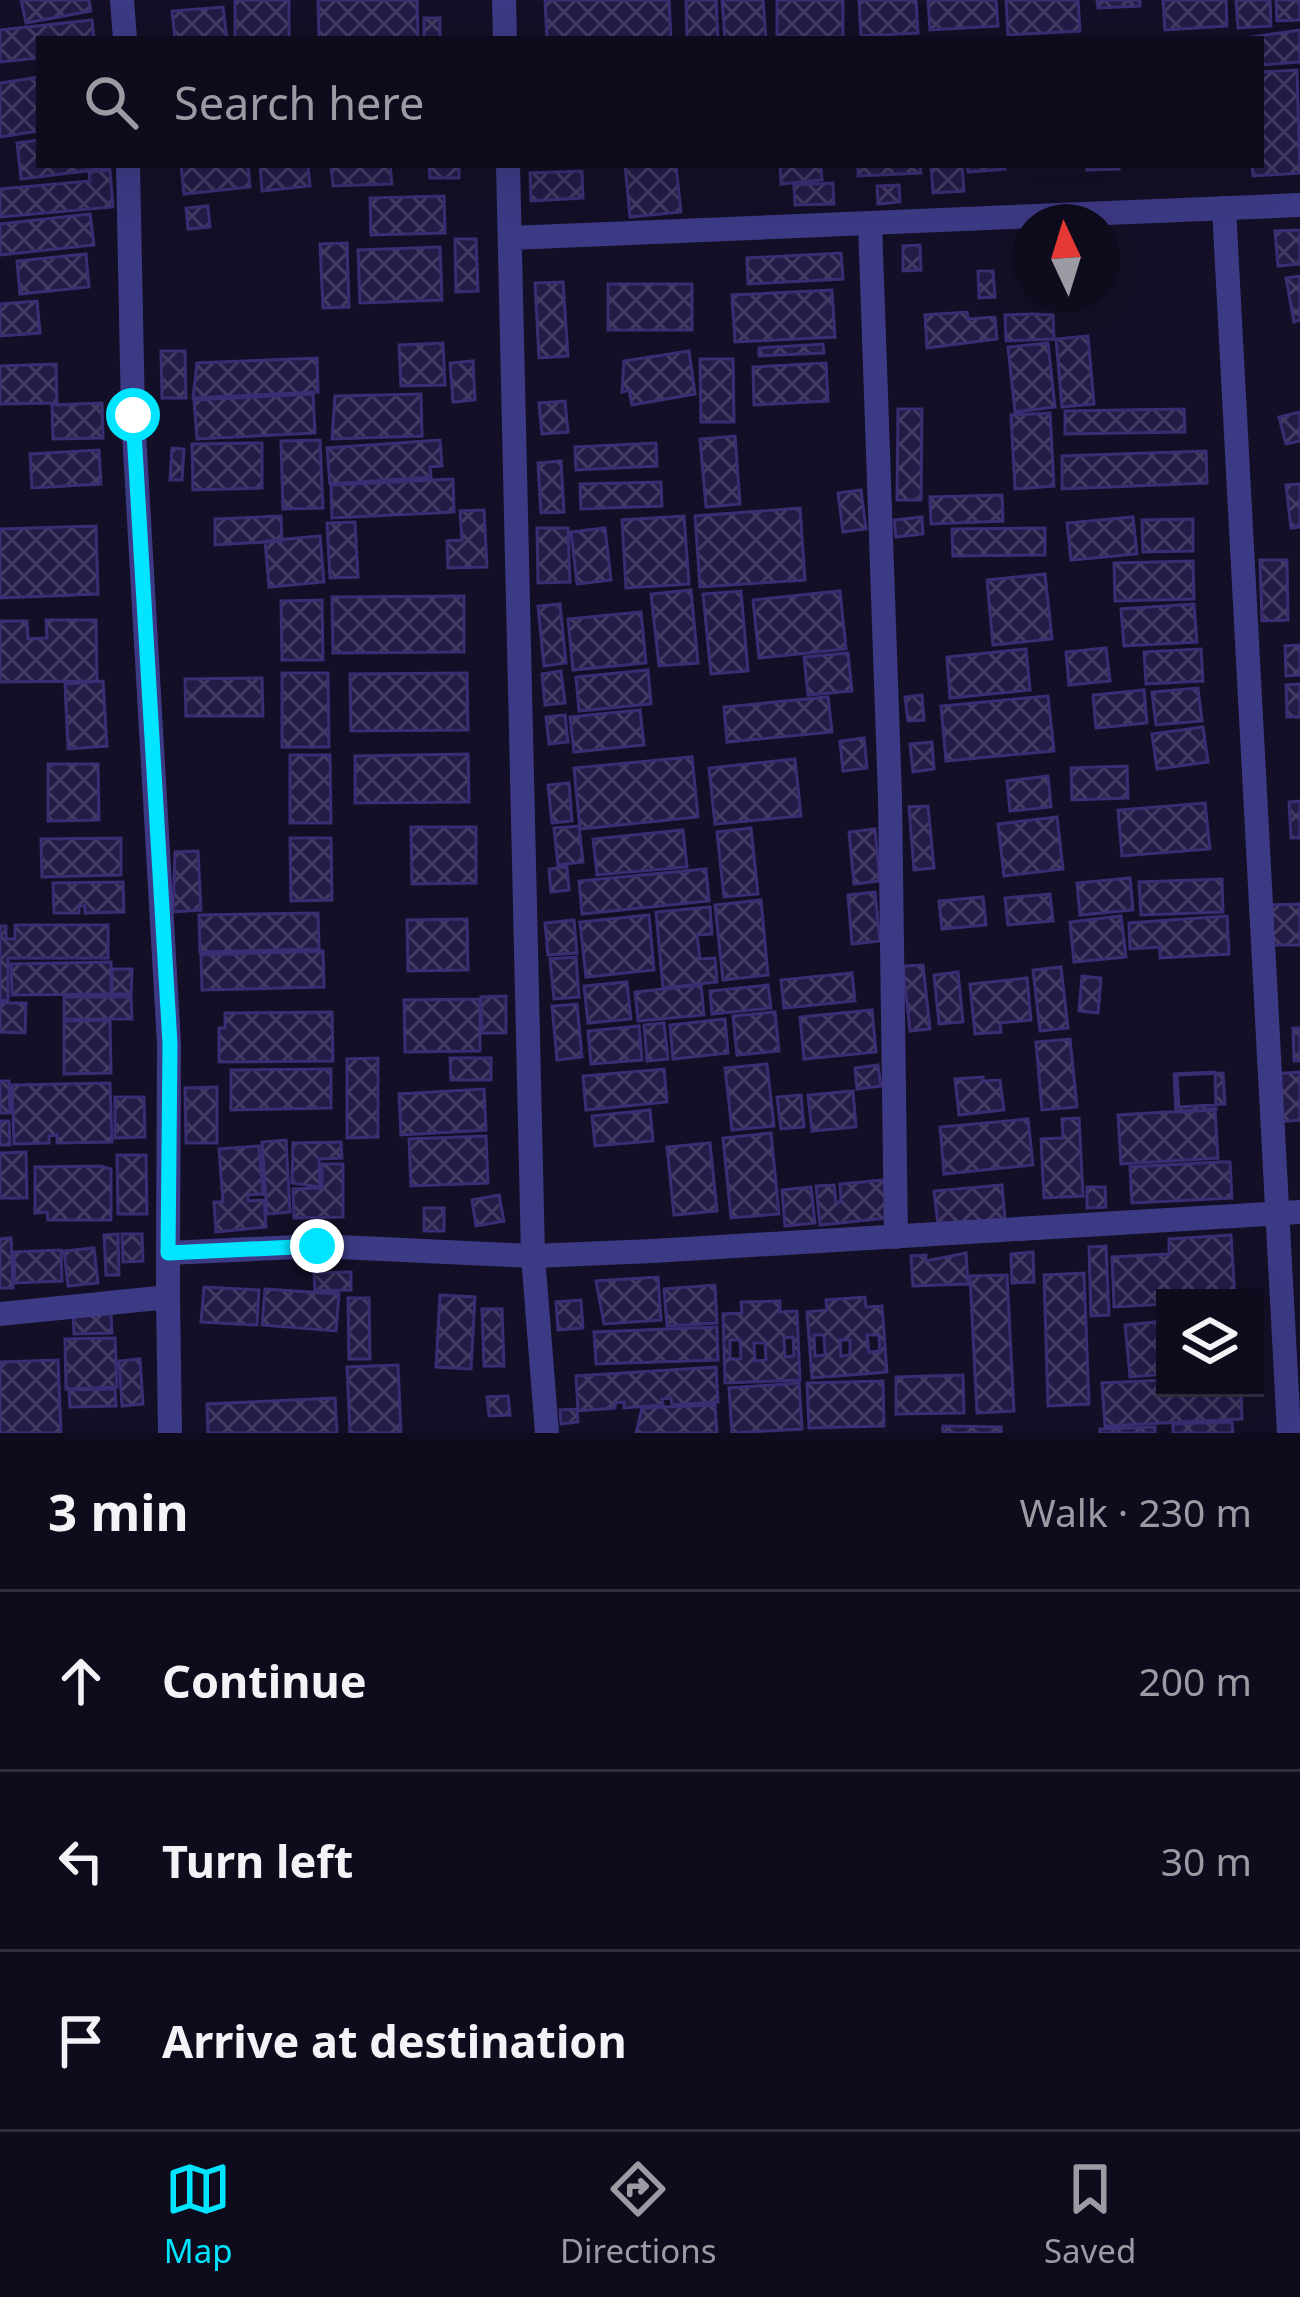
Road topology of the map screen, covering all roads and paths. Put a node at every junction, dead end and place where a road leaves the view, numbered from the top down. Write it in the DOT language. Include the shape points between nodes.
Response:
graph roads {
  1 [pos="122,0"];
  2 [pos="504,0"];
  3 [pos="125,36"];
  4 [pos="505,36"];
  5 [pos="128,168"];
  6 [pos="508,168"];
  7 [pos="1300,205"];
  8 [pos="1224,208"];
  9 [pos="870,223"];
  10 [pos="510,238"];
  11 [pos="1290,1212"];
  12 [pos="896,1237"];
  13 [pos="168,1253"];
  14 [pos="533,1256"];
  15 [pos="168,1297"];
  16 [pos="0,1314"];
  17 [pos="170,1433"];
  18 [pos="547,1433"];
  19 [pos="1289,1433"];
  1 -- 3 [label="street"];
  2 -- 4 [label="street"];
  5 -- 13 [label="street" via="133,415 170,1044"];
  6 -- 10 [label="street"];
  7 -- 8 [label="street"];
  8 -- 9 [label="street"];
  8 -- 11 [label="street"];
  9 -- 10 [label="street"];
  9 -- 12 [label="street"];
  10 -- 14 [label="street"];
  11 -- 12 [label="street"];
  11 -- 19 [label="street"];
  12 -- 14 [label="street"];
  13 -- 14 [label="street" via="317,1246"];
  13 -- 15 [label="street"];
  14 -- 18 [label="street"];
  15 -- 16 [label="street"];
  15 -- 17 [label="street"];
}
